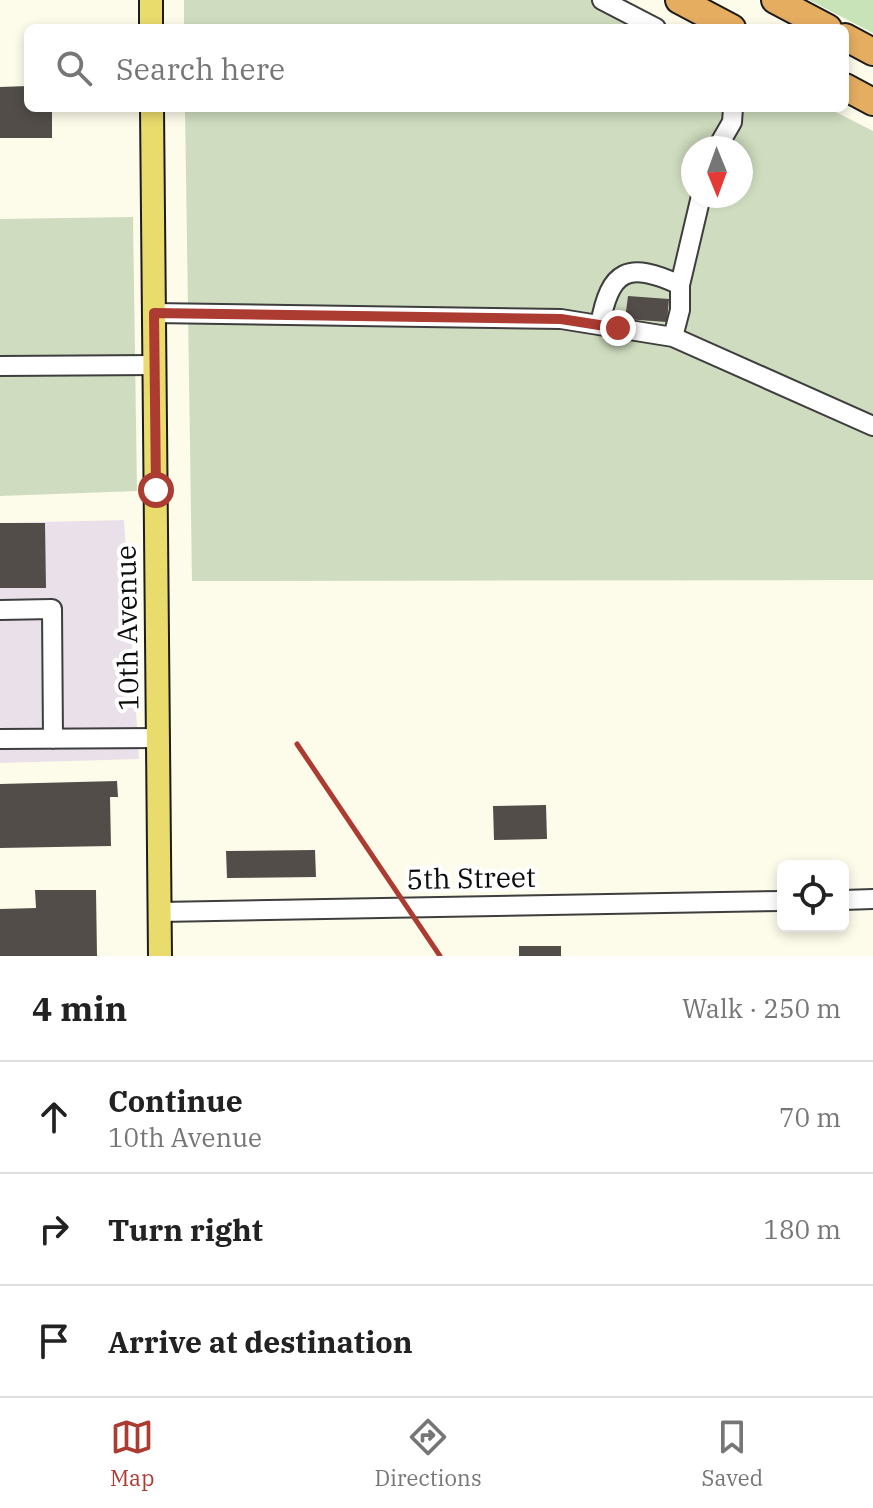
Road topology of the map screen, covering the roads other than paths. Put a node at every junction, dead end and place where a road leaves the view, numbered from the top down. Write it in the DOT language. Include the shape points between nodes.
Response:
graph roads {
  1 [pos="151,0"];
  2 [pos="602,0"];
  3 [pos="679,0"];
  4 [pos="775,0"];
  5 [pos="151,24"];
  6 [pos="648,24"];
  7 [pos="724,24"];
  8 [pos="820,24"];
  9 [pos="849,39"];
  10 [pos="873,52"];
  11 [pos="849,89"];
  12 [pos="873,102"];
  13 [pos="152,112"];
  14 [pos="733,112"];
  15 [pos="724,136"];
  16 [pos="698,208"];
  17 [pos="680,285"];
  18 [pos="154,313"];
  19 [pos="600,325"];
  20 [pos="673,337"];
  21 [pos="155,365"];
  22 [pos="0,366"];
  23 [pos="873,426"];
  24 [pos="0,610"];
  25 [pos="159,738"];
  26 [pos="0,739"];
  27 [pos="53,739"];
  28 [pos="873,899"];
  29 [pos="849,900"];
  30 [pos="777,901"];
  31 [pos="160,912"];
  32 [pos="160,956"];
  1 -- 5 [label="main road"];
  2 -- 6 [label="street"];
  3 -- 7 [label="highway"];
  4 -- 8 [label="highway"];
  9 -- 10 [label="highway"];
  11 -- 12 [label="highway"];
  13 -- 18 [label="main road, 10th Avenue"];
  14 -- 15 [label="street"];
  16 -- 17 [label="street"];
  17 -- 19 [label="street" via="656,274 630,272 612,283"];
  17 -- 20 [label="street"];
  18 -- 19 [label="street" via="561,319"];
  18 -- 21 [label="main road, 10th Avenue"];
  19 -- 20 [label="street"];
  20 -- 23 [label="street"];
  21 -- 22 [label="street"];
  21 -- 25 [label="main road, 10th Avenue"];
  24 -- 27 [label="street" via="52,609"];
  25 -- 27 [label="street"];
  25 -- 31 [label="main road, 10th Avenue"];
  26 -- 27 [label="street"];
  28 -- 29 [label="street"];
  30 -- 31 [label="street, 5th Street"];
  31 -- 32 [label="main road, 10th Avenue"];
}
